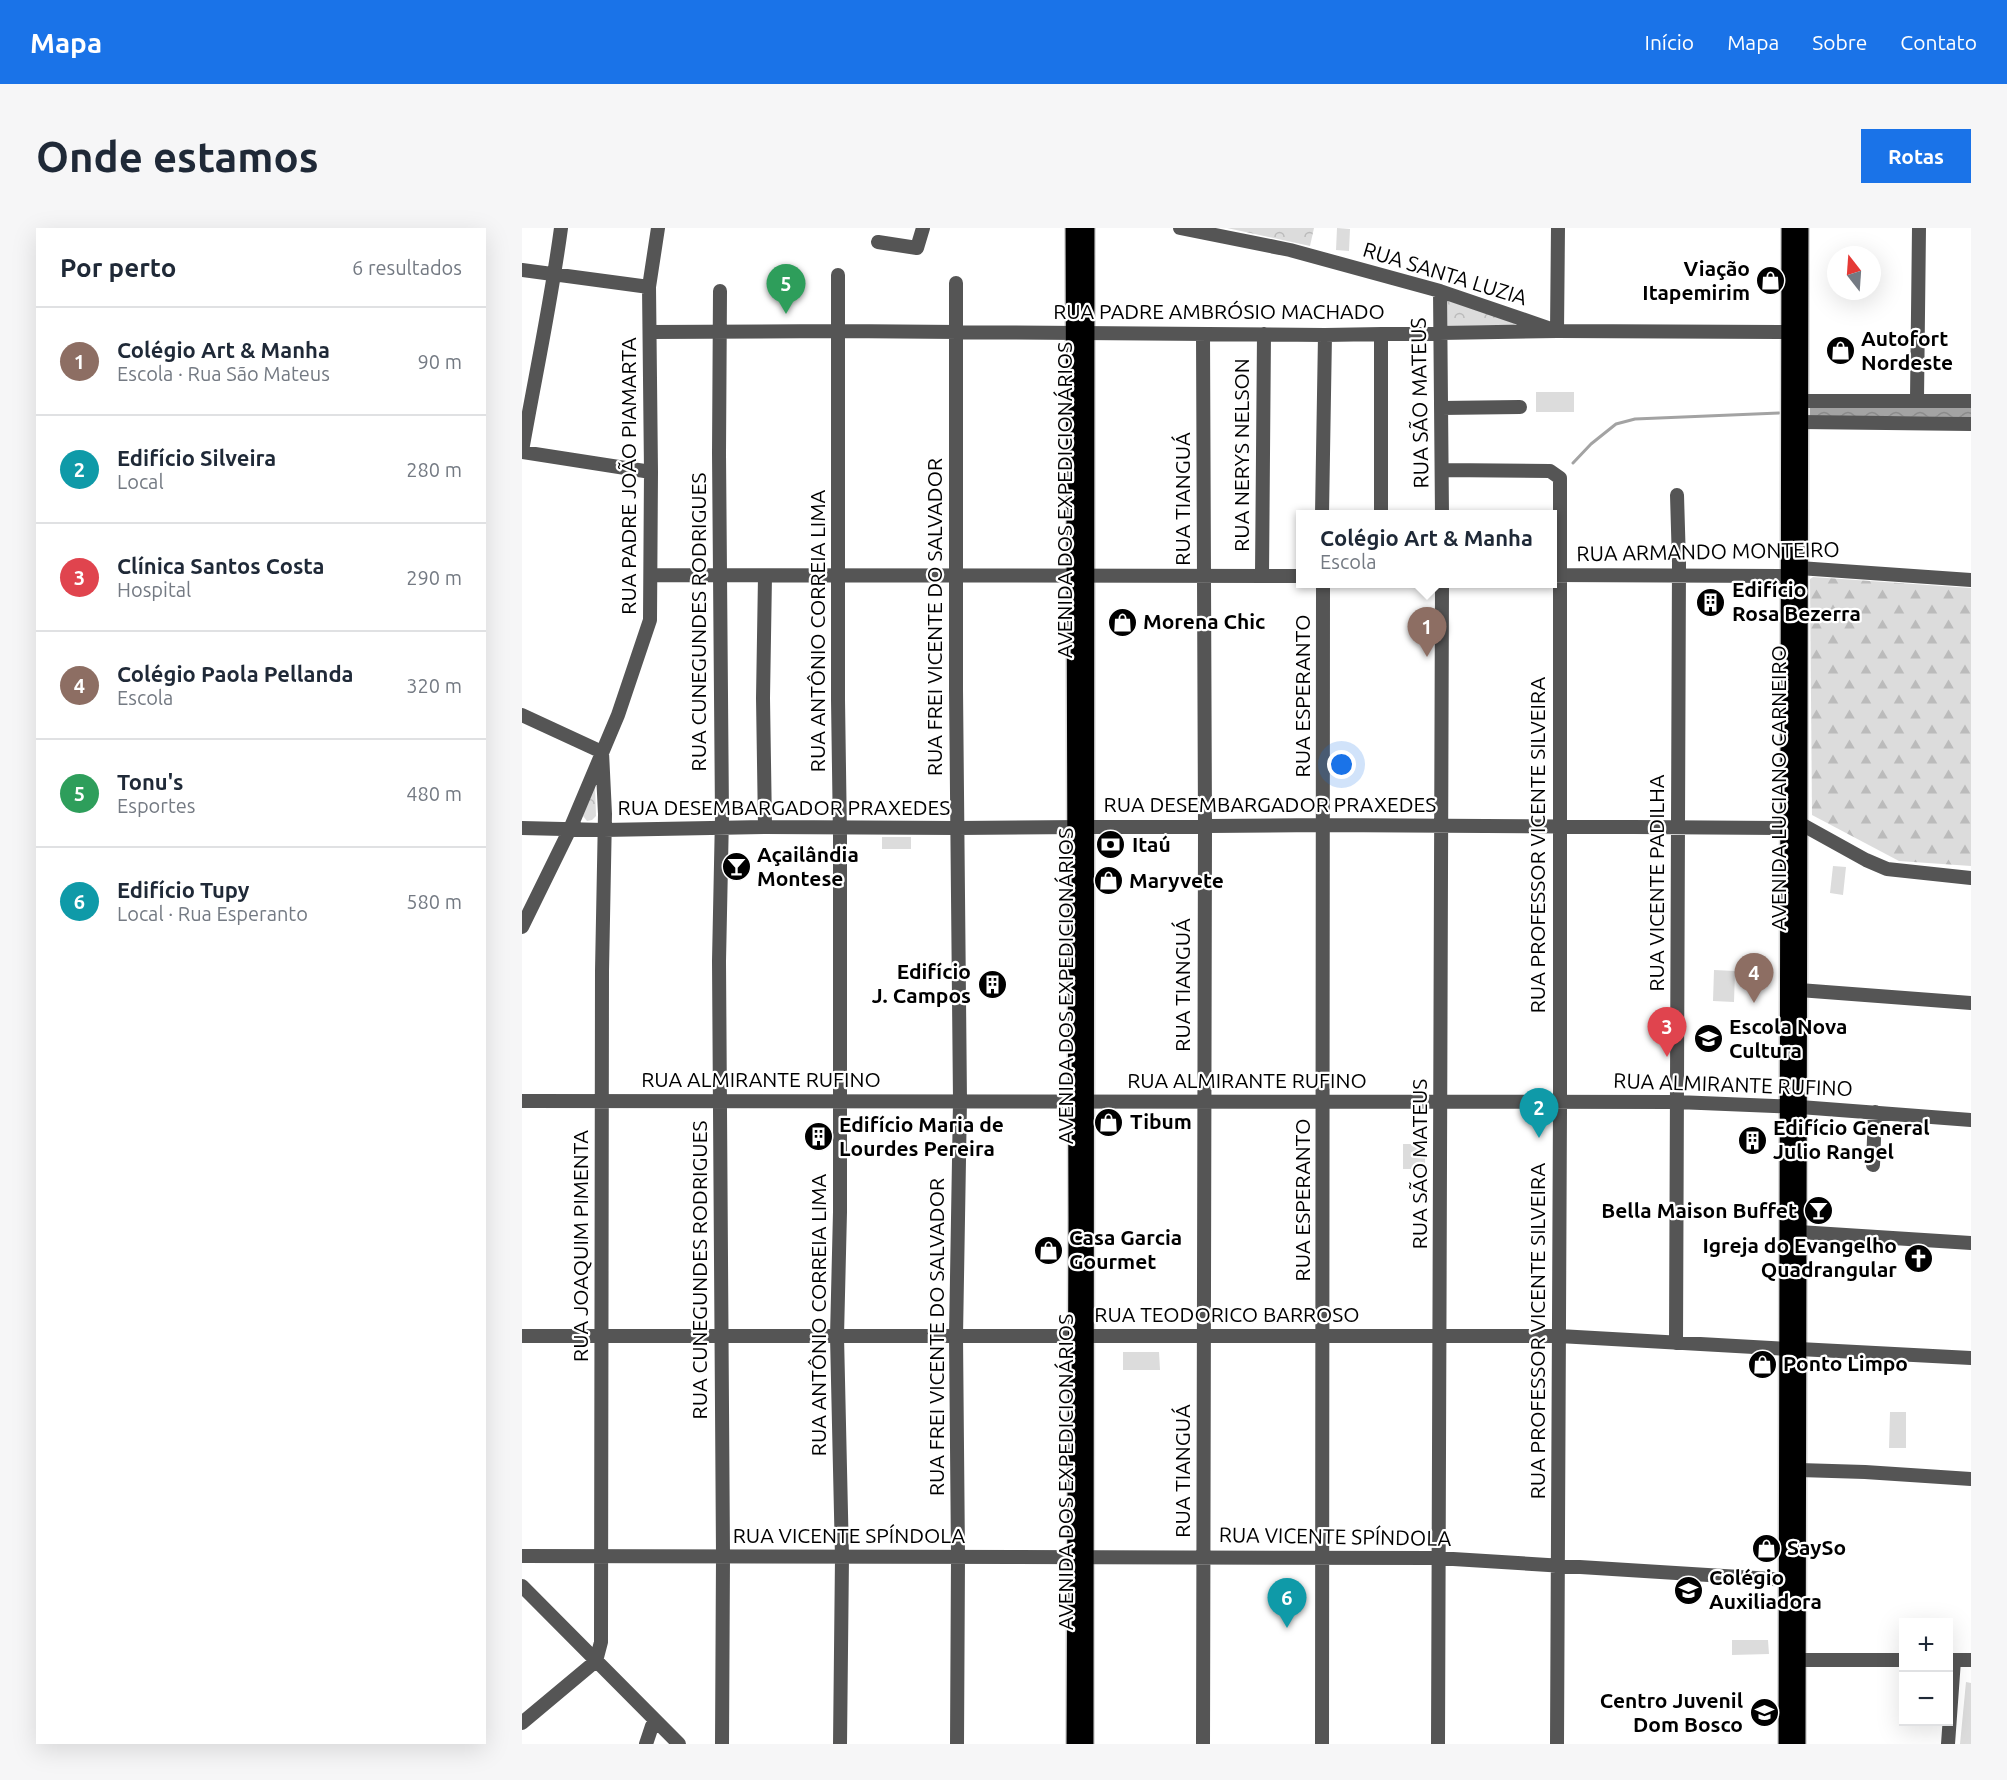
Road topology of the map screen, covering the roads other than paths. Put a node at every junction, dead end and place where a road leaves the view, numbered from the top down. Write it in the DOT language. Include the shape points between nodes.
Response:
graph roads {
  1 [pos="561,228"];
  2 [pos="658,228"];
  3 [pos="922,228"];
  4 [pos="1073,228"];
  5 [pos="1087,228"];
  6 [pos="1180,228"];
  7 [pos="1558,228"];
  8 [pos="1789,228"];
  9 [pos="1801,228"];
  10 [pos="1919,228"];
  11 [pos="1198,229"];
  12 [pos="879,242"];
  13 [pos="522,270"];
  14 [pos="555,274"];
  15 [pos="838,275"];
  16 [pos="956,283"];
  17 [pos="649,287"];
  18 [pos="720,291"];
  19 [pos="1440,291"];
  20 [pos="839,331"];
  21 [pos="1557,331"];
  22 [pos="721,332"];
  23 [pos="1080,332"];
  24 [pos="1788,332"];
  25 [pos="650,333"];
  26 [pos="956,333"];
  27 [pos="1440,333"];
  28 [pos="1203,334"];
  29 [pos="1264,334"];
  30 [pos="1381,334"];
  31 [pos="1324,335"];
  32 [pos="1917,399"];
  33 [pos="1971,401"];
  34 [pos="1520,406"];
  35 [pos="1441,408"];
  36 [pos="1797,411"];
  37 [pos="1971,424"];
  38 [pos="522,452"];
  39 [pos="1442,470"];
  40 [pos="651,472"];
  41 [pos="1677,495"];
  42 [pos="1322,510"];
  43 [pos="1381,510"];
  44 [pos="1442,510"];
  45 [pos="1557,553"];
  46 [pos="1794,572"];
  47 [pos="651,575"];
  48 [pos="719,575"];
  49 [pos="957,575"];
  50 [pos="1262,575"];
  51 [pos="1557,575"];
  52 [pos="765,576"];
  53 [pos="838,576"];
  54 [pos="1204,576"];
  55 [pos="1296,576"];
  56 [pos="1679,576"];
  57 [pos="1079,577"];
  58 [pos="1971,580"];
  59 [pos="1323,588"];
  60 [pos="1442,588"];
  61 [pos="1556,588"];
  62 [pos="522,715"];
  63 [pos="602,752"];
  64 [pos="1323,825"];
  65 [pos="1440,825"];
  66 [pos="765,826"];
  67 [pos="1205,826"];
  68 [pos="1794,826"];
  69 [pos="722,827"];
  70 [pos="840,827"];
  71 [pos="1081,827"];
  72 [pos="1678,827"];
  73 [pos="522,828"];
  74 [pos="957,828"];
  75 [pos="1559,828"];
  76 [pos="570,829"];
  77 [pos="604,830"];
  78 [pos="1971,878"];
  79 [pos="1793,923"];
  80 [pos="522,927"];
  81 [pos="1799,990"];
  82 [pos="1971,1002"];
  83 [pos="721,1100"];
  84 [pos="522,1101"];
  85 [pos="838,1101"];
  86 [pos="960,1101"];
  87 [pos="1560,1101"];
  88 [pos="602,1102"];
  89 [pos="1080,1102"];
  90 [pos="1204,1102"];
  91 [pos="1323,1102"];
  92 [pos="1441,1102"];
  93 [pos="1677,1102"];
  94 [pos="1793,1106"];
  95 [pos="1875,1112"];
  96 [pos="1971,1120"];
  97 [pos="1873,1165"];
  98 [pos="1799,1232"];
  99 [pos="1971,1243"];
  100 [pos="602,1335"];
  101 [pos="1440,1335"];
  102 [pos="522,1336"];
  103 [pos="721,1336"];
  104 [pos="837,1336"];
  105 [pos="956,1336"];
  106 [pos="1081,1336"];
  107 [pos="1205,1336"];
  108 [pos="1325,1336"];
  109 [pos="1559,1336"];
  110 [pos="1676,1343"];
  111 [pos="1793,1349"];
  112 [pos="1971,1358"];
  113 [pos="1799,1470"];
  114 [pos="1971,1479"];
  115 [pos="522,1556"];
  116 [pos="602,1556"];
  117 [pos="723,1556"];
  118 [pos="842,1557"];
  119 [pos="958,1557"];
  120 [pos="1080,1557"];
  121 [pos="1203,1557"];
  122 [pos="1323,1557"];
  123 [pos="1437,1558"];
  124 [pos="1558,1566"];
  125 [pos="1787,1580"];
  126 [pos="522,1586"];
  127 [pos="1799,1660"];
  128 [pos="1899,1660"];
  129 [pos="1953,1660"];
  130 [pos="1971,1660"];
  131 [pos="596,1661"];
  132 [pos="1951,1672"];
  133 [pos="657,1722"];
  134 [pos="522,1723"];
  135 [pos="646,1744"];
  136 [pos="679,1744"];
  137 [pos="722,1744"];
  138 [pos="840,1744"];
  139 [pos="957,1744"];
  140 [pos="1074,1744"];
  141 [pos="1086,1744"];
  142 [pos="1203,1744"];
  143 [pos="1322,1744"];
  144 [pos="1438,1744"];
  145 [pos="1557,1744"];
  146 [pos="1786,1744"];
  147 [pos="1798,1744"];
  148 [pos="1948,1744"];
  1 -- 14 [label="street"];
  2 -- 17 [label="street, RUA PADRE JOÃO PIAMARTA"];
  3 -- 12 [label="street" via="918,248"];
  4 -- 23 [label="main road, AVENIDA DOS EXPEDICIONÁRIOS"];
  5 -- 23 [label="main road, AVENIDA DOS EXPEDICIONÁRIOS"];
  6 -- 11 [label="street, RUA SANTA LUZIA"];
  7 -- 21 [label="street"];
  8 -- 24 [label="main road, AVENIDA LUCIANO CARNEIRO"];
  9 -- 36 [label="main road, AVENIDA LUCIANO CARNEIRO"];
  10 -- 32 [label="street"];
  11 -- 19 [label="street, RUA SANTA LUZIA"];
  13 -- 14 [label="street"];
  14 -- 17 [label="street"];
  14 -- 38 [label="street"];
  15 -- 20 [label="street, RUA ANTÔNIO CORREIA LIMA"];
  16 -- 26 [label="street, RUA FREI VICENTE DO SALVADOR"];
  17 -- 25 [label="street, RUA PADRE JOÃO PIAMARTA"];
  18 -- 22 [label="street, RUA CUNEGUNDES RODRIGUES"];
  19 -- 21 [label="street, RUA SANTA LUZIA"];
  19 -- 27 [label="street, RUA SÃO MATEUS"];
  20 -- 22 [label="street, RUA PADRE AMBRÓSIO MACHADO"];
  20 -- 26 [label="street, RUA PADRE AMBRÓSIO MACHADO"];
  20 -- 53 [label="street, RUA ANTÔNIO CORREIA LIMA"];
  21 -- 24 [label="street, RUA PADRE AMBRÓSIO MACHADO"];
  21 -- 27 [label="street, RUA PADRE AMBRÓSIO MACHADO"];
  22 -- 25 [label="street, RUA PADRE AMBRÓSIO MACHADO"];
  22 -- 48 [label="street, RUA CUNEGUNDES RODRIGUES"];
  23 -- 26 [label="street, RUA PADRE AMBRÓSIO MACHADO"];
  23 -- 28 [label="street, RUA PADRE AMBRÓSIO MACHADO"];
  23 -- 57 [label="main road, AVENIDA DOS EXPEDICIONÁRIOS"];
  24 -- 36 [label="main road, AVENIDA LUCIANO CARNEIRO"];
  25 -- 40 [label="street, RUA PADRE JOÃO PIAMARTA"];
  26 -- 49 [label="street, RUA FREI VICENTE DO SALVADOR"];
  27 -- 30 [label="street, RUA PADRE AMBRÓSIO MACHADO"];
  27 -- 35 [label="street, RUA SÃO MATEUS"];
  28 -- 29 [label="street, RUA PADRE AMBRÓSIO MACHADO"];
  28 -- 54 [label="street, RUA TIANGUÁ"];
  29 -- 31 [label="street, RUA PADRE AMBRÓSIO MACHADO"];
  29 -- 50 [label="street, RUA NERYS NELSON"];
  30 -- 31 [label="street, RUA PADRE AMBRÓSIO MACHADO"];
  30 -- 43 [label="street"];
  31 -- 42 [label="street"];
  32 -- 33 [label="street"];
  32 -- 36 [label="street"];
  34 -- 35 [label="street"];
  35 -- 39 [label="street, RUA SÃO MATEUS"];
  36 -- 37 [label="street"];
  36 -- 46 [label="main road, AVENIDA LUCIANO CARNEIRO"];
  38 -- 40 [label="street"];
  39 -- 44 [label="street, RUA SÃO MATEUS"];
  39 -- 45 [label="street, RUA PROFESSOR VICENTE SILVEIRA" via="1556,474 1560,478"];
  40 -- 47 [label="street, RUA PADRE JOÃO PIAMARTA"];
  41 -- 56 [label="street, RUA VICENTE PADILHA"];
  46 -- 56 [label="street, RUA ARMANDO MONTEIRO"];
  46 -- 58 [label="street, RUA ARMANDO MONTEIRO"];
  46 -- 68 [label="main road, AVENIDA LUCIANO CARNEIRO"];
  47 -- 48 [label="street"];
  47 -- 63 [label="street, RUA PADRE JOÃO PIAMARTA" via="650,620"];
  48 -- 52 [label="street"];
  48 -- 69 [label="street, RUA CUNEGUNDES RODRIGUES"];
  49 -- 53 [label="street"];
  49 -- 57 [label="street"];
  49 -- 74 [label="street, RUA FREI VICENTE DO SALVADOR"];
  50 -- 54 [label="street"];
  50 -- 55 [label="street"];
  51 -- 56 [label="street, RUA ARMANDO MONTEIRO"];
  52 -- 53 [label="street"];
  52 -- 66 [label="street"];
  53 -- 70 [label="street, RUA ANTÔNIO CORREIA LIMA"];
  54 -- 57 [label="street"];
  54 -- 67 [label="street, RUA TIANGUÁ"];
  56 -- 72 [label="street, RUA VICENTE PADILHA"];
  57 -- 71 [label="main road, AVENIDA DOS EXPEDICIONÁRIOS"];
  59 -- 64 [label="street, RUA ESPERANTO"];
  60 -- 65 [label="street, RUA SÃO MATEUS"];
  61 -- 75 [label="street, RUA PROFESSOR VICENTE SILVEIRA"];
  62 -- 63 [label="street"];
  63 -- 76 [label="street, RUA PADRE JOÃO PIAMARTA"];
  63 -- 77 [label="street, RUA PADRE JOÃO PIAMARTA"];
  64 -- 65 [label="street, RUA DESEMBARGADOR PRAXEDES"];
  64 -- 67 [label="street, RUA DESEMBARGADOR PRAXEDES"];
  64 -- 91 [label="street, RUA ESPERANTO"];
  65 -- 75 [label="street, RUA DESEMBARGADOR PRAXEDES"];
  65 -- 92 [label="street, RUA SÃO MATEUS"];
  66 -- 69 [label="street, RUA DESEMBARGADOR PRAXEDES"];
  66 -- 70 [label="street, RUA DESEMBARGADOR PRAXEDES"];
  67 -- 71 [label="street, RUA DESEMBARGADOR PRAXEDES"];
  67 -- 90 [label="street, RUA TIANGUÁ"];
  68 -- 72 [label="street, RUA DESEMBARGADOR PRAXEDES"];
  68 -- 78 [label="street" via="1887,869"];
  68 -- 79 [label="main road, AVENIDA LUCIANO CARNEIRO"];
  69 -- 77 [label="street, RUA DESEMBARGADOR PRAXEDES"];
  69 -- 83 [label="street, RUA CUNEGUNDES RODRIGUES"];
  70 -- 74 [label="street, RUA DESEMBARGADOR PRAXEDES"];
  70 -- 85 [label="street, RUA ANTÔNIO CORREIA LIMA"];
  71 -- 74 [label="street, RUA DESEMBARGADOR PRAXEDES"];
  71 -- 89 [label="main road, AVENIDA DOS EXPEDICIONÁRIOS"];
  72 -- 75 [label="street, RUA DESEMBARGADOR PRAXEDES"];
  72 -- 93 [label="street, RUA VICENTE PADILHA"];
  73 -- 76 [label="street, RUA DESEMBARGADOR PRAXEDES"];
  74 -- 86 [label="street, RUA FREI VICENTE DO SALVADOR"];
  75 -- 87 [label="street, RUA PROFESSOR VICENTE SILVEIRA"];
  76 -- 77 [label="street, RUA DESEMBARGADOR PRAXEDES"];
  76 -- 80 [label="street, RUA PADRE JOÃO PIAMARTA"];
  77 -- 88 [label="street, RUA JOAQUIM PIMENTA"];
  79 -- 81 [label="main road, AVENIDA LUCIANO CARNEIRO"];
  79 -- 94 [label="main road, AVENIDA LUCIANO CARNEIRO"];
  81 -- 82 [label="street"];
  81 -- 94 [label="main road, AVENIDA LUCIANO CARNEIRO"];
  83 -- 85 [label="street, RUA ALMIRANTE RUFINO"];
  83 -- 88 [label="street, RUA ALMIRANTE RUFINO"];
  83 -- 103 [label="street, RUA CUNEGUNDES RODRIGUES"];
  84 -- 88 [label="street, RUA ALMIRANTE RUFINO"];
  85 -- 86 [label="street, RUA ALMIRANTE RUFINO"];
  85 -- 104 [label="street, RUA ANTÔNIO CORREIA LIMA"];
  86 -- 89 [label="street, RUA ALMIRANTE RUFINO"];
  86 -- 105 [label="street, RUA FREI VICENTE DO SALVADOR"];
  87 -- 92 [label="street, RUA ALMIRANTE RUFINO"];
  87 -- 93 [label="street, RUA ALMIRANTE RUFINO"];
  87 -- 109 [label="street, RUA PROFESSOR VICENTE SILVEIRA"];
  88 -- 100 [label="street, RUA JOAQUIM PIMENTA"];
  89 -- 90 [label="street, RUA ALMIRANTE RUFINO"];
  89 -- 106 [label="main road, AVENIDA DOS EXPEDICIONÁRIOS"];
  90 -- 91 [label="street, RUA ALMIRANTE RUFINO"];
  90 -- 107 [label="street, RUA TIANGUÁ"];
  91 -- 92 [label="street, RUA ALMIRANTE RUFINO"];
  91 -- 108 [label="street, RUA ESPERANTO"];
  92 -- 101 [label="street, RUA SÃO MATEUS"];
  93 -- 94 [label="street, RUA ALMIRANTE RUFINO"];
  93 -- 110 [label="street, RUA VICENTE PADILHA"];
  94 -- 95 [label="street, RUA ALMIRANTE RUFINO"];
  94 -- 98 [label="main road, AVENIDA LUCIANO CARNEIRO"];
  94 -- 111 [label="main road, AVENIDA LUCIANO CARNEIRO"];
  95 -- 96 [label="street, RUA ALMIRANTE RUFINO"];
  95 -- 97 [label="street"];
  98 -- 99 [label="street"];
  98 -- 111 [label="main road, AVENIDA LUCIANO CARNEIRO"];
  100 -- 102 [label="street, RUA TEODORICO BARROSO"];
  100 -- 103 [label="street, RUA TEODORICO BARROSO"];
  100 -- 116 [label="street, RUA JOAQUIM PIMENTA"];
  101 -- 108 [label="street, RUA TEODORICO BARROSO"];
  101 -- 109 [label="street, RUA TEODORICO BARROSO"];
  101 -- 123 [label="street, RUA SÃO MATEUS"];
  103 -- 104 [label="street, RUA TEODORICO BARROSO"];
  103 -- 117 [label="street, RUA CUNEGUNDES RODRIGUES"];
  104 -- 105 [label="street, RUA TEODORICO BARROSO"];
  104 -- 118 [label="street, RUA ANTÔNIO CORREIA LIMA"];
  105 -- 106 [label="street, RUA TEODORICO BARROSO"];
  105 -- 119 [label="street, RUA FREI VICENTE DO SALVADOR"];
  106 -- 107 [label="street, RUA TEODORICO BARROSO"];
  106 -- 120 [label="main road, AVENIDA DOS EXPEDICIONÁRIOS"];
  107 -- 108 [label="street, RUA TEODORICO BARROSO"];
  107 -- 121 [label="street, RUA TIANGUÁ"];
  108 -- 122 [label="street, RUA ESPERANTO"];
  109 -- 110 [label="street, RUA TEODORICO BARROSO"];
  109 -- 124 [label="street, RUA PROFESSOR VICENTE SILVEIRA"];
  110 -- 111 [label="street, RUA TEODORICO BARROSO"];
  111 -- 112 [label="street, RUA TEODORICO BARROSO"];
  111 -- 113 [label="main road, AVENIDA LUCIANO CARNEIRO"];
  111 -- 125 [label="main road, AVENIDA LUCIANO CARNEIRO"];
  113 -- 114 [label="street"];
  113 -- 127 [label="main road, AVENIDA LUCIANO CARNEIRO"];
  115 -- 116 [label="street, RUA VICENTE SPÍNDOLA"];
  116 -- 117 [label="street, RUA VICENTE SPÍNDOLA"];
  116 -- 131 [label="street, RUA JOAQUIM PIMENTA" via="601,1642"];
  117 -- 118 [label="street, RUA VICENTE SPÍNDOLA"];
  117 -- 137 [label="street, RUA CUNEGUNDES RODRIGUES"];
  118 -- 119 [label="street, RUA VICENTE SPÍNDOLA"];
  118 -- 138 [label="street, RUA ANTÔNIO CORREIA LIMA"];
  119 -- 120 [label="street, RUA VICENTE SPÍNDOLA"];
  119 -- 139 [label="street, RUA FREI VICENTE DO SALVADOR"];
  120 -- 121 [label="street, RUA VICENTE SPÍNDOLA"];
  120 -- 140 [label="main road, AVENIDA DOS EXPEDICIONÁRIOS"];
  120 -- 141 [label="main road, AVENIDA DOS EXPEDICIONÁRIOS"];
  121 -- 122 [label="street, RUA VICENTE SPÍNDOLA"];
  121 -- 142 [label="street, RUA TIANGUÁ"];
  122 -- 123 [label="street, RUA VICENTE SPÍNDOLA"];
  122 -- 143 [label="street, RUA ESPERANTO"];
  123 -- 124 [label="street, RUA VICENTE SPÍNDOLA"];
  123 -- 144 [label="street, RUA SÃO MATEUS"];
  124 -- 125 [label="street, RUA VICENTE SPÍNDOLA"];
  124 -- 145 [label="street, RUA PROFESSOR VICENTE SILVEIRA"];
  125 -- 146 [label="main road, AVENIDA LUCIANO CARNEIRO"];
  126 -- 131 [label="street"];
  127 -- 128 [label="street"];
  127 -- 147 [label="main road, AVENIDA LUCIANO CARNEIRO"];
  129 -- 130 [label="street"];
  131 -- 133 [label="street"];
  131 -- 134 [label="street"];
  132 -- 148 [label="street"];
  133 -- 135 [label="street"];
  133 -- 136 [label="street"];
}
